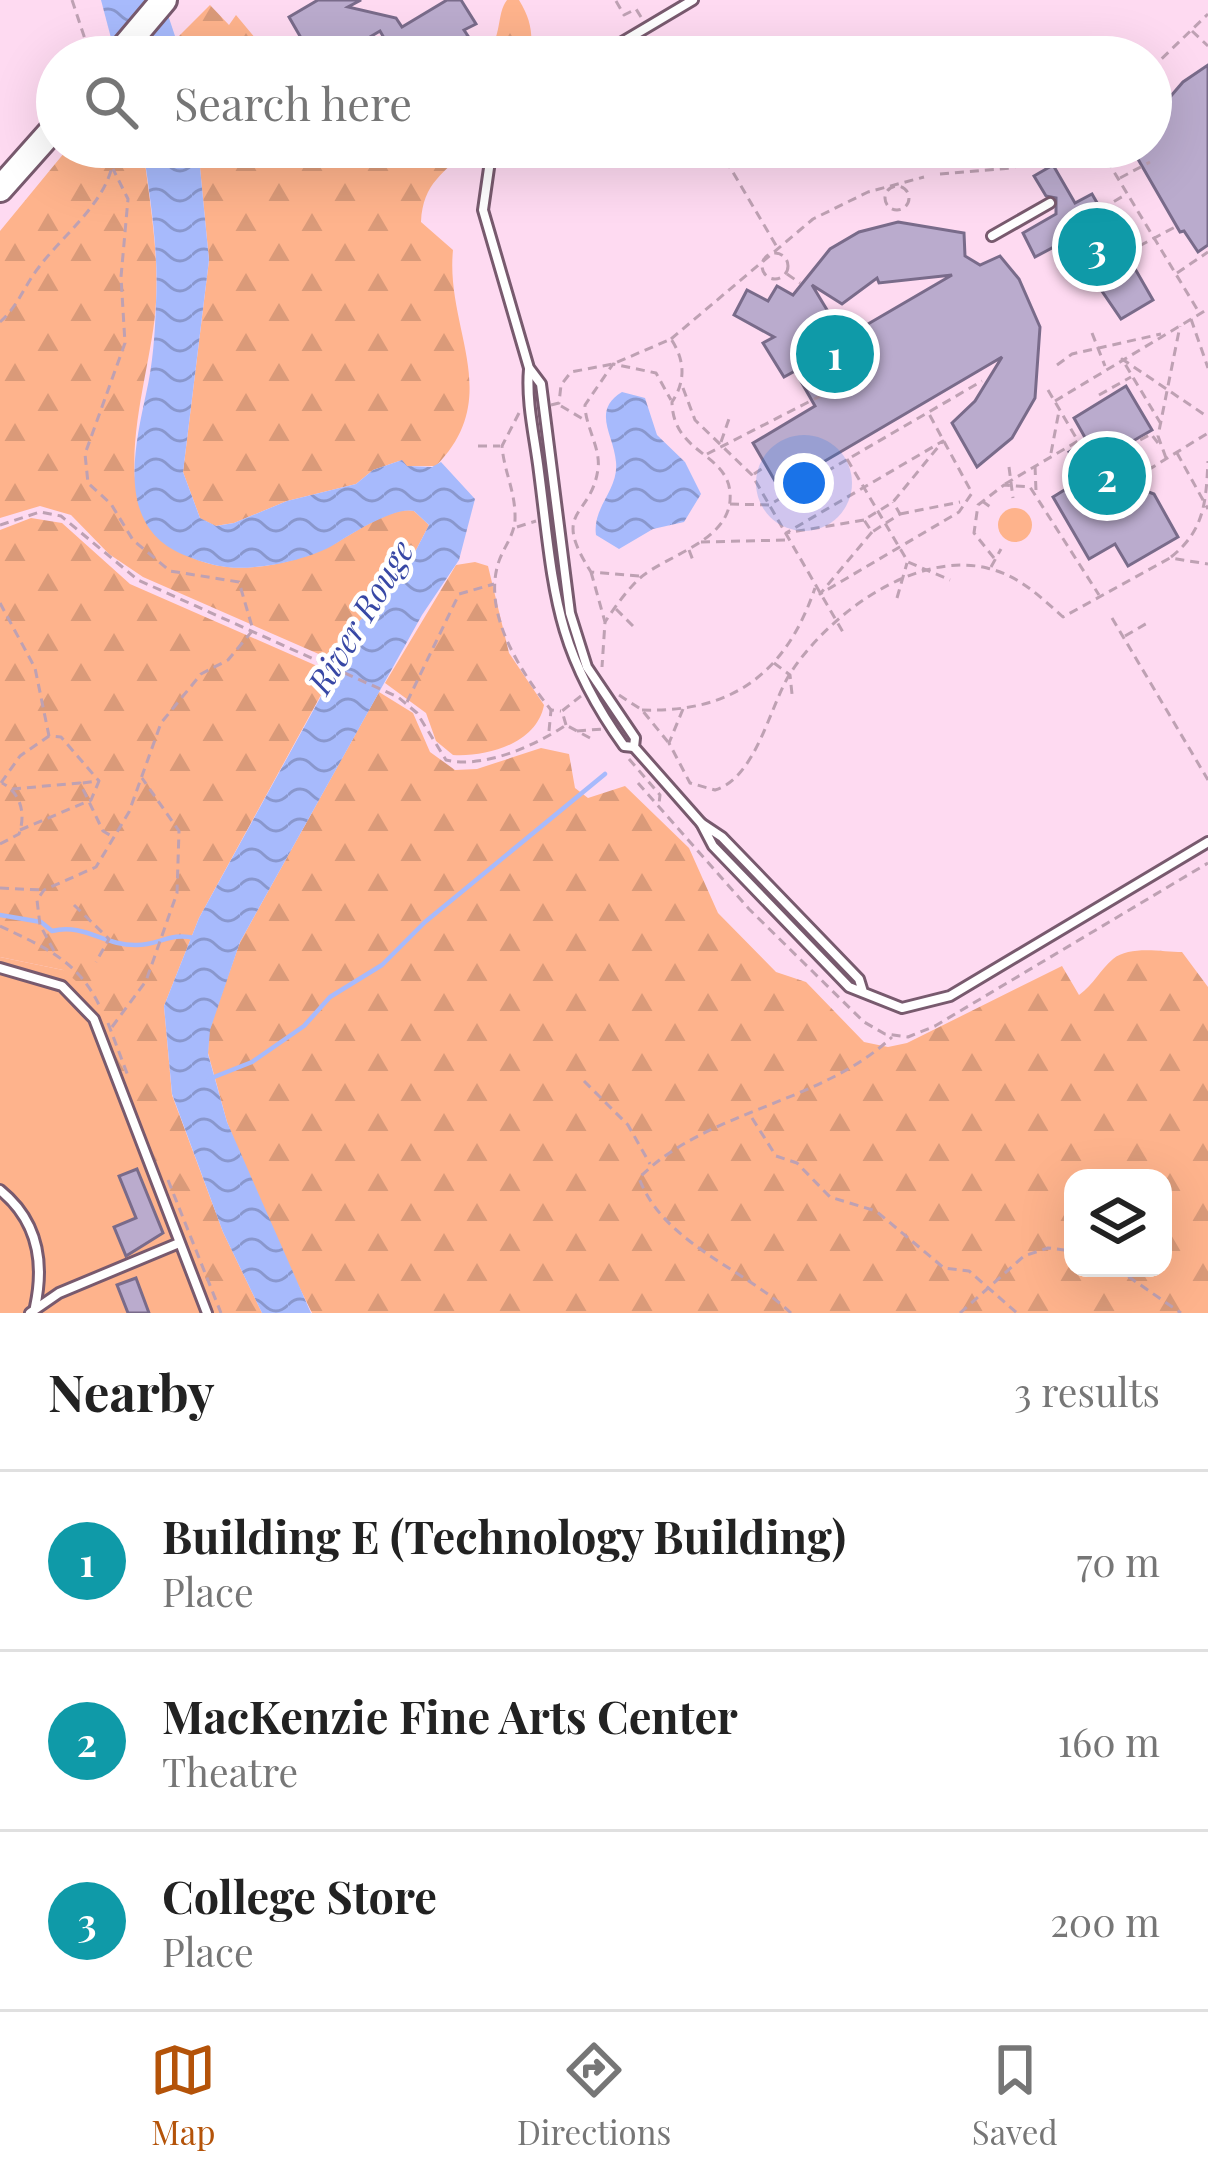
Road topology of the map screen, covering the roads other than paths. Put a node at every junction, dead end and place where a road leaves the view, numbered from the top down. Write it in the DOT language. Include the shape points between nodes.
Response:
graph roads {
  1 [pos="164,0"];
  2 [pos="693,0"];
  3 [pos="134,36"];
  4 [pos="632,36"];
  5 [pos="36,149"];
  6 [pos="489,168"];
  7 [pos="0,189"];
  8 [pos="1049,202"];
  9 [pos="992,236"];
  10 [pos="529,368"];
  11 [pos="634,747"];
  12 [pos="1208,842"];
  13 [pos="0,968"];
  14 [pos="0,1190"];
  15 [pos="179,1243"];
  16 [pos="32,1311"];
  17 [pos="207,1313"];
  1 -- 3 [label="main road"];
  2 -- 4 [label="lane"];
  5 -- 7 [label="main road"];
  6 -- 10 [label="lane" via="483,210"];
  8 -- 9 [label="lane"];
  10 -- 11 [label="lane" via="541,384 570,613 587,667"];
  10 -- 11 [label="lane" via="557,616 575,672 624,746"];
  11 -- 12 [label="lane" via="863,992 902,1008 950,996"];
  13 -- 15 [label="lane" via="62,986 94,1019"];
  14 -- 16 [label="lane" via="33,1236 41,1272"];
  15 -- 16 [label="lane"];
  15 -- 17 [label="lane"];
}
